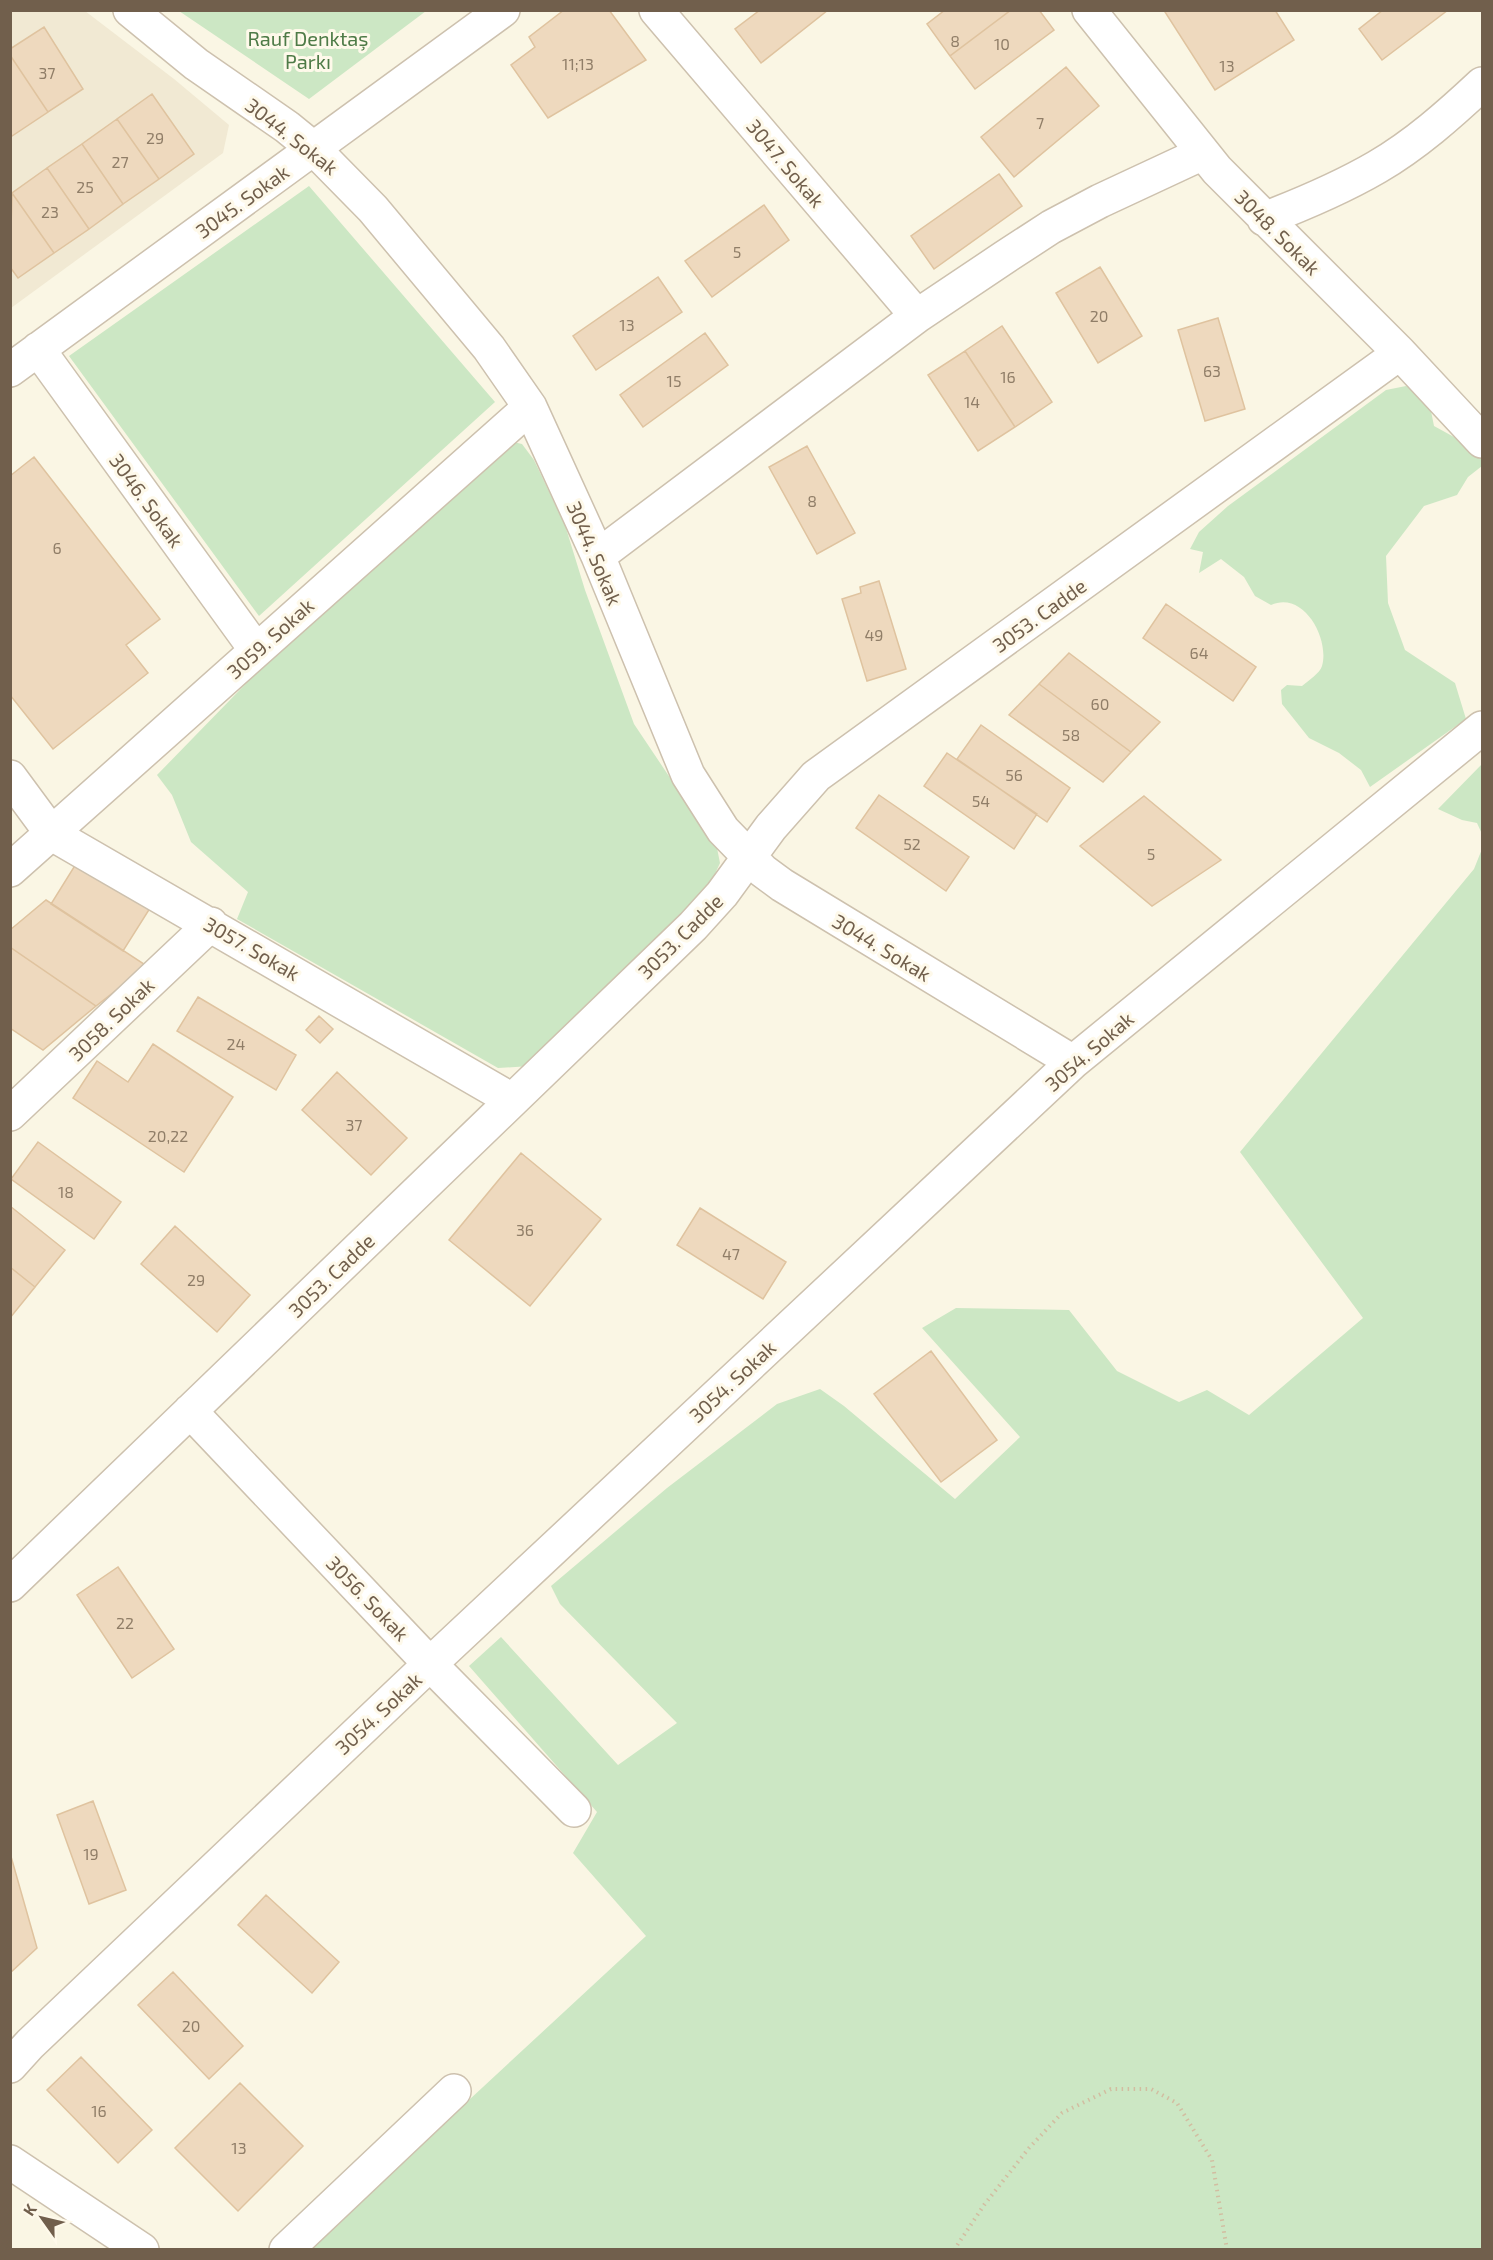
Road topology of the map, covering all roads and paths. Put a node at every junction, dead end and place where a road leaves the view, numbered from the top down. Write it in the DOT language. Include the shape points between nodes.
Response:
graph roads {
  1 [pos="130,10"];
  2 [pos="503,10"];
  3 [pos="656,10"];
  4 [pos="1089,10"];
  5 [pos="1482,84"];
  6 [pos="314,148"];
  7 [pos="1203,153"];
  8 [pos="1264,219"];
  9 [pos="917,316"];
  10 [pos="38,350"];
  11 [pos="1400,353"];
  12 [pos="10,370"];
  13 [pos="530,407"];
  14 [pos="1482,441"];
  15 [pos="598,556"];
  16 [pos="256,650"];
  17 [pos="1482,728"];
  18 [pos="10,777"];
  19 [pos="52,834"];
  20 [pos="749,857"];
  21 [pos="10,870"];
  22 [pos="210,924"];
  23 [pos="1073,1062"];
  24 [pos="512,1100"];
  25 [pos="10,1114"];
  26 [pos="190,1411"];
  27 [pos="10,1585"];
  28 [pos="430,1664"];
  29 [pos="574,1810"];
  30 [pos="10,2066"];
  31 [pos="454,2091"];
  32 [pos="10,2162"];
  33 [pos="142,2250"];
  34 [pos="286,2250"];
  35 [pos="954,2250"];
  36 [pos="1227,2250"];
  1 -- 6 [label="street, 3044. Sokak" via="196,64"];
  2 -- 6 [label="street, 3045. Sokak"];
  3 -- 9 [label="street, 3047. Sokak"];
  4 -- 7 [label="street, 3048. Sokak"];
  5 -- 8 [label="street" via="1379,166"];
  6 -- 10 [label="street, 3045. Sokak"];
  6 -- 13 [label="street, 3044. Sokak" via="373,208 462,313"];
  7 -- 8 [label="street, 3048. Sokak"];
  7 -- 9 [label="street" via="1051,227"];
  8 -- 11 [label="street, 3048. Sokak"];
  9 -- 15 [label="street"];
  10 -- 12 [label="street, 3045. Sokak"];
  10 -- 16 [label="street, 3046. Sokak"];
  11 -- 14 [label="street, 3048. Sokak"];
  11 -- 20 [label="street, 3053. Cadde" via="816,776"];
  13 -- 15 [label="street, 3044. Sokak"];
  13 -- 16 [label="street, 3059. Sokak"];
  15 -- 20 [label="street, 3044. Sokak" via="688,775 723,830"];
  16 -- 19 [label="street, 3059. Sokak"];
  17 -- 23 [label="street, 3054. Sokak"];
  18 -- 19 [label="street, 3057. Sokak"];
  19 -- 21 [label="street, 3059. Sokak"];
  19 -- 22 [label="street, 3057. Sokak"];
  20 -- 23 [label="street, 3044. Sokak" via="803,899"];
  20 -- 24 [label="street, 3053. Cadde" via="708,911"];
  22 -- 24 [label="street, 3057. Sokak"];
  22 -- 25 [label="street, 3058. Sokak"];
  23 -- 28 [label="street, 3054. Sokak"];
  24 -- 26 [label="street, 3053. Cadde"];
  26 -- 27 [label="street, 3053. Cadde"];
  26 -- 28 [label="street, 3056. Sokak"];
  28 -- 29 [label="street, 3056. Sokak"];
  28 -- 30 [label="street, 3054. Sokak"];
  31 -- 34 [label="street"];
  32 -- 33 [label="street"];
  35 -- 36 [label="path" via="984,2205 1062,2113 1111,2089 1151,2089 1177,2103 1212,2160"];
}
